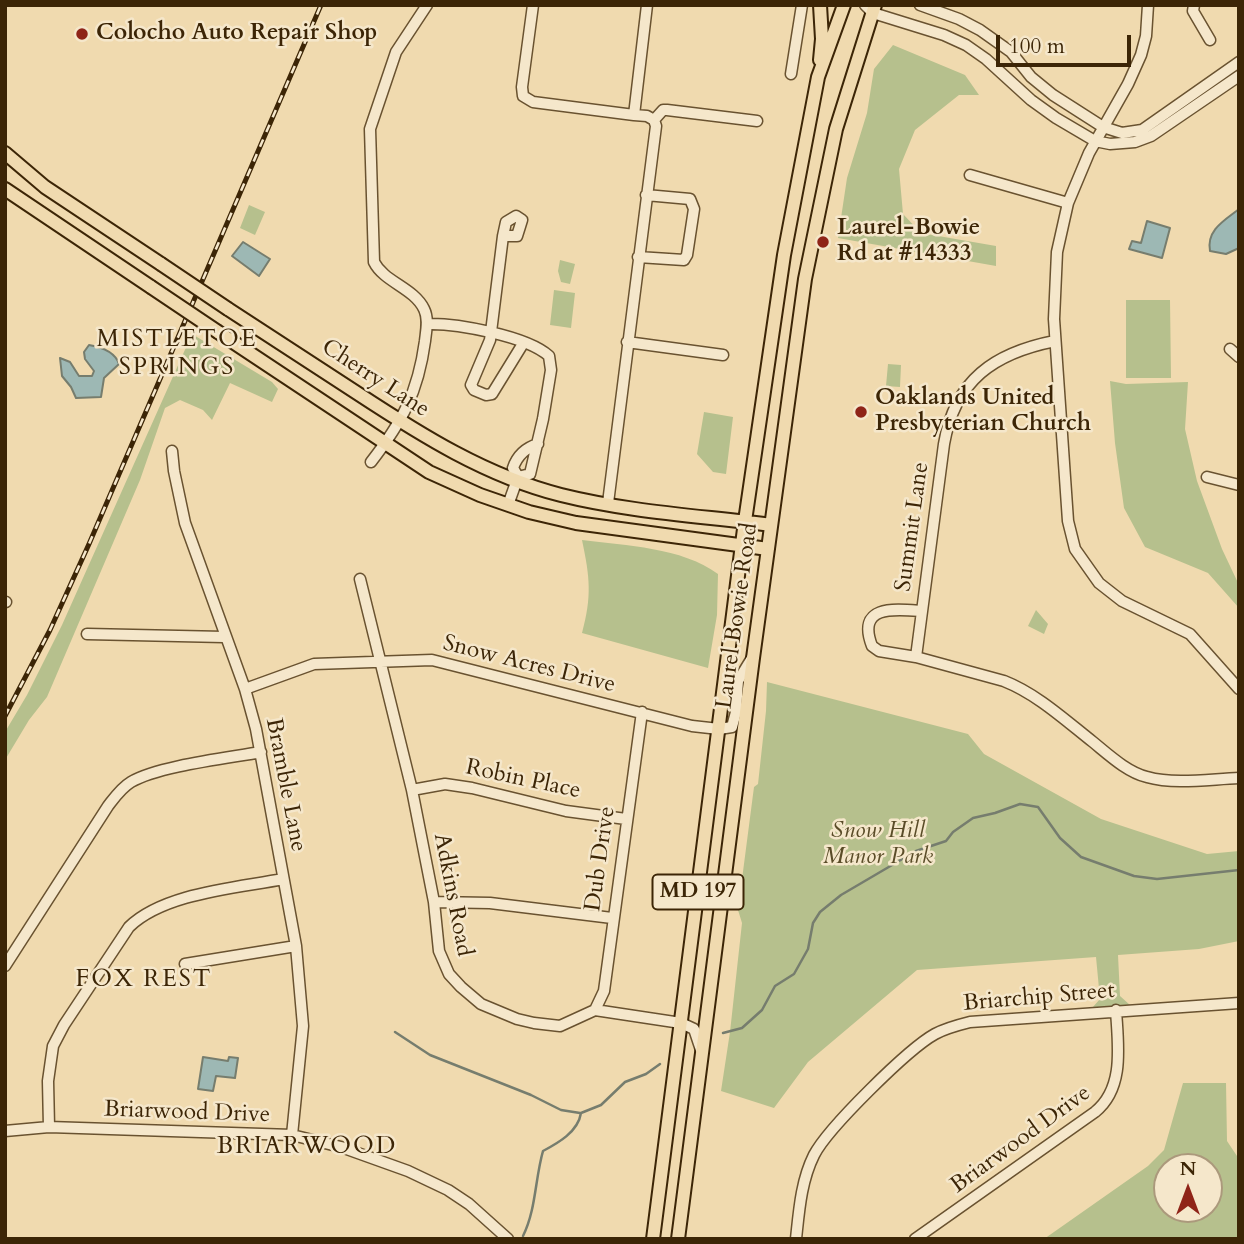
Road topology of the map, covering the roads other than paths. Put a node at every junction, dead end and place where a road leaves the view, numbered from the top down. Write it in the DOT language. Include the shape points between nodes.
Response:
graph roads {
  1 [pos="427,5"];
  2 [pos="533,5"];
  3 [pos="647,5"];
  4 [pos="802,5"];
  5 [pos="820,5"];
  6 [pos="844,5"];
  7 [pos="920,5"];
  8 [pos="1148,5"];
  9 [pos="1194,5"];
  10 [pos="871,8"];
  11 [pos="1210,40"];
  12 [pos="1239,62"];
  13 [pos="791,74"];
  14 [pos="1239,76"];
  15 [pos="818,77"];
  16 [pos="634,115"];
  17 [pos="654,120"];
  18 [pos="757,121"];
  19 [pos="1103,127"];
  20 [pos="1095,141"];
  21 [pos="5,153"];
  22 [pos="970,175"];
  23 [pos="5,189"];
  24 [pos="646,195"];
  25 [pos="1068,203"];
  26 [pos="503,236"];
  27 [pos="638,257"];
  28 [pos="427,324"];
  29 [pos="491,334"];
  30 [pos="1055,341"];
  31 [pos="524,342"];
  32 [pos="627,342"];
  33 [pos="1230,349"];
  34 [pos="723,355"];
  35 [pos="1239,356"];
  36 [pos="401,421"];
  37 [pos="385,443"];
  38 [pos="538,444"];
  39 [pos="172,451"];
  40 [pos="371,462"];
  41 [pos="1207,477"];
  42 [pos="518,479"];
  43 [pos="1239,485"];
  44 [pos="608,503"];
  45 [pos="508,505"];
  46 [pos="745,521"];
  47 [pos="771,525"];
  48 [pos="742,546"];
  49 [pos="768,549"];
  50 [pos="360,579"];
  51 [pos="921,611"];
  52 [pos="88,634"];
  53 [pos="225,637"];
  54 [pos="916,657"];
  55 [pos="752,658"];
  56 [pos="379,661"];
  57 [pos="1239,688"];
  58 [pos="245,690"];
  59 [pos="642,712"];
  60 [pos="719,729"];
  61 [pos="261,752"];
  62 [pos="1239,778"];
  63 [pos="412,790"];
  64 [pos="626,818"];
  65 [pos="283,879"];
  66 [pos="434,902"];
  67 [pos="612,918"];
  68 [pos="296,946"];
  69 [pos="185,964"];
  70 [pos="5,966"];
  71 [pos="1239,1003"];
  72 [pos="595,1010"];
  73 [pos="1116,1010"];
  74 [pos="681,1023"];
  75 [pos="702,1054"];
  76 [pos="49,1127"];
  77 [pos="5,1131"];
  78 [pos="292,1135"];
  79 [pos="508,1239"];
  80 [pos="653,1239"];
  81 [pos="678,1239"];
  82 [pos="796,1239"];
  83 [pos="915,1239"];
  1 -- 28 [label="street" via="396,52 369,137 374,261 422,306"];
  2 -- 16 [label="street" via="523,96 533,102"];
  3 -- 16 [label="street"];
  4 -- 13 [label="street"];
  5 -- 15 [label="main road"];
  6 -- 15 [label="main road, Laurel Bowie Road / MD 197"];
  7 -- 19 [label="street" via="971,24 993,38 1041,86"];
  8 -- 19 [label="street" via="1144,45 1135,70"];
  9 -- 11 [label="street"];
  10 -- 20 [label="street" via="966,44 1031,100"];
  10 -- 47 [label="main road, Laurel Bowie Road / MD 197" via="836,129 811,246"];
  12 -- 19 [label="street" via="1142,130 1122,133"];
  14 -- 20 [label="street" via="1151,136 1135,142"];
  15 -- 46 [label="main road, Laurel Bowie Road / MD 197" via="786,242"];
  16 -- 17 [label="street"];
  17 -- 18 [label="street" via="667,110"];
  17 -- 24 [label="street"];
  19 -- 20 [label="street"];
  20 -- 25 [label="street"];
  21 -- 36 [label="main road, Cherry Lane, bridge" via="45,187"];
  22 -- 25 [label="street"];
  23 -- 37 [label="main road, Cherry Lane, bridge"];
  24 -- 27 [label="street"];
  24 -- 27 [label="street" via="690,199 694,209 684,260"];
  25 -- 30 [label="street" via="1055,270"];
  26 -- 29 [label="street"];
  27 -- 32 [label="street"];
  28 -- 29 [label="street" via="453,324"];
  28 -- 36 [label="street" via="418,377"];
  29 -- 31 [label="street"];
  29 -- 31 [label="street" via="471,385 486,395 495,390"];
  30 -- 51 [label="street, Summit Lane" via="1019,349 993,363 968,387 950,416"];
  30 -- 57 [label="street" via="1068,521 1075,549 1105,589 1190,634"];
  31 -- 38 [label="street" via="546,353 552,363"];
  32 -- 34 [label="street"];
  32 -- 44 [label="street"];
  33 -- 35 [label="street"];
  36 -- 37 [label="street"];
  36 -- 42 [label="main road, Cherry Lane" via="456,454"];
  37 -- 40 [label="street"];
  37 -- 45 [label="main road, Cherry Lane" via="445,480"];
  38 -- 42 [label="street" via="530,474"];
  38 -- 42 [label="street" via="515,461"];
  39 -- 53 [label="street, Bramble Lane" via="185,523"];
  41 -- 43 [label="street"];
  42 -- 44 [label="main road, Cherry Lane" via="560,495"];
  42 -- 45 [label="street"];
  44 -- 46 [label="main road, Cherry Lane"];
  45 -- 48 [label="main road, Cherry Lane" via="576,523"];
  46 -- 47 [label="main road, Cherry Lane"];
  46 -- 48 [label="main road, Laurel Bowie Road / MD 197"];
  47 -- 49 [label="main road, Laurel Bowie Road / MD 197"];
  48 -- 49 [label="main road, Cherry Lane"];
  48 -- 60 [label="main road, Laurel Bowie Road / MD 197"];
  49 -- 55 [label="main road, Laurel Bowie Road / MD 197"];
  50 -- 56 [label="street, Adkins Road"];
  51 -- 54 [label="street, Summit Lane"];
  51 -- 54 [label="street" via="883,610 870,626 874,648"];
  52 -- 53 [label="street"];
  53 -- 58 [label="street, Bramble Lane"];
  54 -- 62 [label="street" via="1017,687 1144,777"];
  55 -- 60 [label="street" via="738,681 732,727"];
  55 -- 75 [label="main road, Laurel Bowie Road / MD 197"];
  56 -- 58 [label="street, Snow Acres Drive" via="307,665"];
  56 -- 59 [label="street, Snow Acres Drive" via="438,661"];
  56 -- 63 [label="street, Adkins Road"];
  58 -- 61 [label="street, Bramble Lane"];
  59 -- 60 [label="street, Snow Acres Drive"];
  59 -- 64 [label="street, Dub Drive"];
  60 -- 74 [label="main road, Laurel Bowie Road / MD 197"];
  61 -- 65 [label="street, Bramble Lane"];
  61 -- 70 [label="street" via="143,776 128,784 108,806"];
  63 -- 64 [label="street, Robin Place" via="445,783 566,811"];
  63 -- 66 [label="street, Adkins Road"];
  64 -- 67 [label="street, Dub Drive"];
  65 -- 68 [label="street, Bramble Lane"];
  65 -- 76 [label="street" via="165,905 129,927 56,1038 49,1065"];
  66 -- 67 [label="street" via="490,903"];
  66 -- 72 [label="street, Adkins Road" via="444,967 481,1004 517,1019 560,1026"];
  67 -- 72 [label="street, Dub Drive" via="604,991"];
  68 -- 69 [label="street"];
  68 -- 78 [label="street, Bramble Lane" via="303,1026"];
  71 -- 73 [label="street, Briarchip Street"];
  72 -- 74 [label="street"];
  73 -- 82 [label="street, Briarchip Street" via="971,1022 945,1029 923,1042 818,1148 805,1178"];
  73 -- 83 [label="street, Briarwood Drive" via="1117,1066 1108,1100"];
  74 -- 75 [label="street" via="694,1029"];
  74 -- 80 [label="main road, Laurel Bowie Road / MD 197"];
  75 -- 81 [label="main road, Laurel Bowie Road / MD 197"];
  76 -- 77 [label="street, Briarwood Drive"];
  76 -- 78 [label="street, Briarwood Drive"];
  78 -- 79 [label="street, Briarwood Drive" via="341,1147 448,1190"];
}
